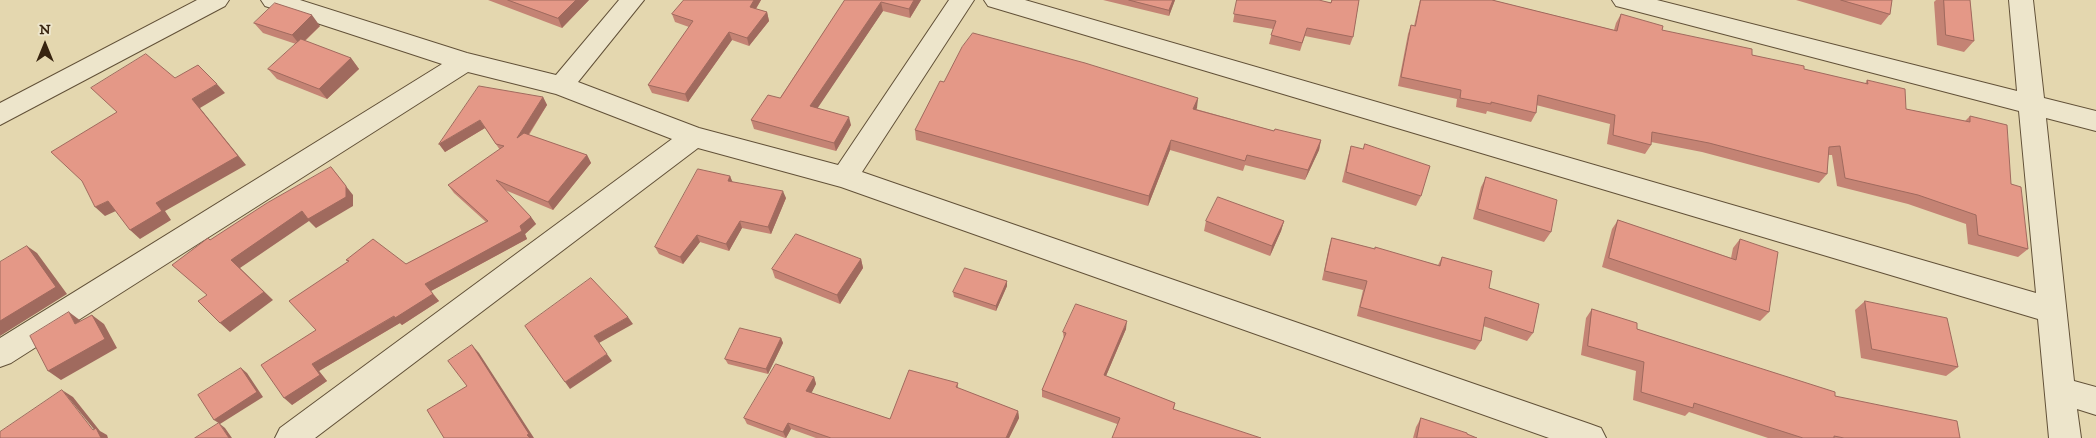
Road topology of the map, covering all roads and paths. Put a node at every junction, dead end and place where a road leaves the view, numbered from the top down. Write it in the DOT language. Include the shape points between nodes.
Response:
graph roads {
  1 [pos="217,0"];
  2 [pos="273,0"];
  3 [pos="632,0"];
  4 [pos="962,0"];
  5 [pos="996,0"];
  6 [pos="1624,0"];
  7 [pos="2021,0"];
  8 [pos="465,62"];
  9 [pos="561,86"];
  10 [pos="2030,105"];
  11 [pos="0,115"];
  12 [pos="2096,121"];
  13 [pos="694,136"];
  14 [pos="844,177"];
  15 [pos="2054,311"];
  16 [pos="0,354"];
  17 [pos="2059,390"];
  18 [pos="2096,401"];
  19 [pos="291,438"];
  20 [pos="1590,438"];
  21 [pos="2065,438"];
  1 -- 11 [label="street"];
  2 -- 8 [label="street"];
  3 -- 9 [label="street"];
  4 -- 14 [label="street"];
  5 -- 15 [label="street"];
  6 -- 10 [label="street"];
  7 -- 10 [label="street"];
  8 -- 9 [label="street"];
  8 -- 16 [label="street"];
  9 -- 13 [label="street"];
  10 -- 12 [label="street"];
  10 -- 15 [label="street"];
  13 -- 14 [label="street"];
  13 -- 19 [label="street"];
  14 -- 20 [label="street"];
  15 -- 17 [label="street"];
  17 -- 18 [label="street"];
  17 -- 21 [label="street"];
}
